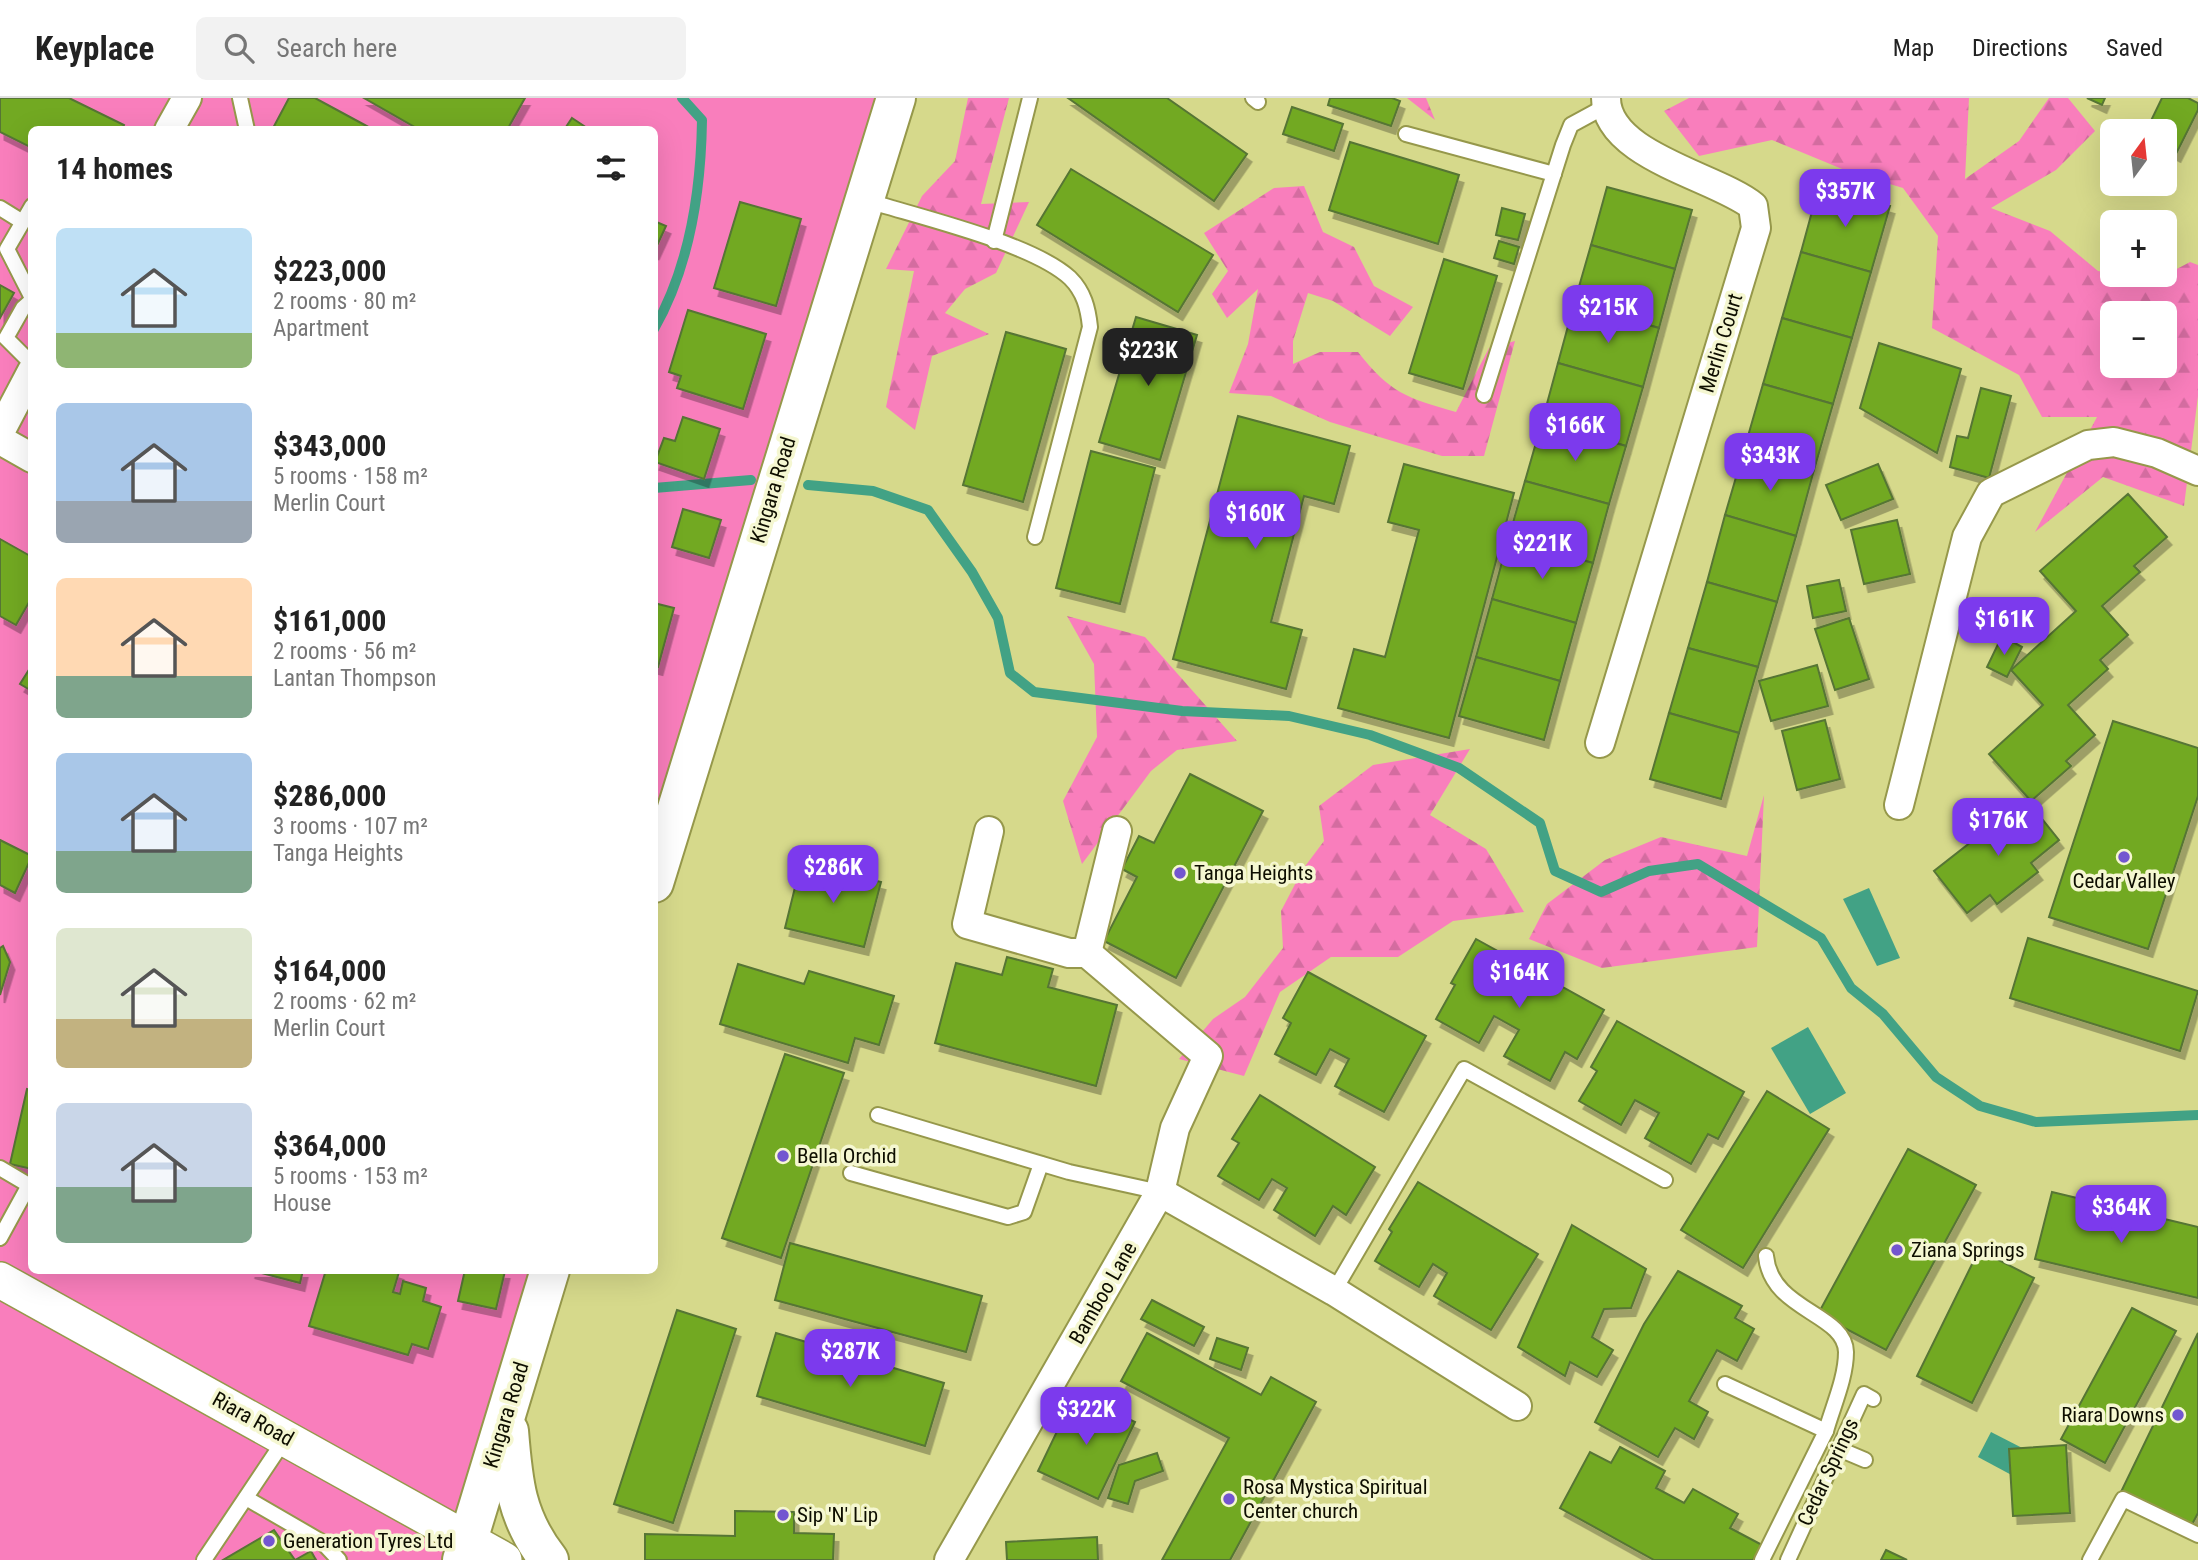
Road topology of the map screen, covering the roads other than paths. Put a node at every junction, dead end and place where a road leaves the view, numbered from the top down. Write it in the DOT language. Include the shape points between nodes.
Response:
graph roads {
  1 [pos="187,98"];
  2 [pos="240,98"];
  3 [pos="895,98"];
  4 [pos="1030,98"];
  5 [pos="1606,102"];
  6 [pos="171,126"];
  7 [pos="246,126"];
  8 [pos="1406,134"];
  9 [pos="1553,174"];
  10 [pos="864,200"];
  11 [pos="0,208"];
  12 [pos="28,212"];
  13 [pos="22,222"];
  14 [pos="994,241"];
  15 [pos="28,290"];
  16 [pos="28,304"];
  17 [pos="28,360"];
  18 [pos="28,379"];
  19 [pos="1484,395"];
  20 [pos="0,432"];
  21 [pos="0,440"];
  22 [pos="28,456"];
  23 [pos="2198,471"];
  24 [pos="1035,537"];
  25 [pos="1600,743"];
  26 [pos="1899,805"];
  27 [pos="663,817"];
  28 [pos="989,831"];
  29 [pos="1117,831"];
  30 [pos="658,854"];
  31 [pos="1087,953"];
  32 [pos="878,1115"];
  33 [pos="1041,1164"];
  34 [pos="0,1168"];
  35 [pos="851,1173"];
  36 [pos="1665,1180"];
  37 [pos="28,1185"];
  38 [pos="28,1189"];
  39 [pos="1160,1192"];
  40 [pos="0,1238"];
  41 [pos="1766,1256"];
  42 [pos="549,1274"];
  43 [pos="0,1280"];
  44 [pos="1334,1291"];
  45 [pos="1725,1384"];
  46 [pos="1873,1399"];
  47 [pos="1517,1406"];
  48 [pos="508,1415"];
  49 [pos="1826,1431"];
  50 [pos="285,1438"];
  51 [pos="1839,1449"];
  52 [pos="1865,1460"];
  53 [pos="246,1498"];
  54 [pos="2198,1535"];
  55 [pos="464,1549"];
  56 [pos="204,1560"];
  57 [pos="339,1560"];
  58 [pos="504,1560"];
  59 [pos="549,1560"];
  60 [pos="949,1560"];
  61 [pos="1762,1560"];
  62 [pos="1788,1560"];
  63 [pos="2090,1560"];
  1 -- 6 [label="street"];
  2 -- 7 [label="lane"];
  3 -- 10 [label="main road, Kingara Road"];
  4 -- 14 [label="lane"];
  5 -- 9 [label="lane" via="1571,125"];
  5 -- 25 [label="street, Merlin Court" via="1612,123 1650,155 1739,195 1753,206 1756,229"];
  8 -- 9 [label="lane"];
  9 -- 19 [label="lane"];
  10 -- 14 [label="lane"];
  10 -- 27 [label="main road, Kingara Road"];
  11 -- 13 [label="lane"];
  12 -- 13 [label="lane"];
  13 -- 15 [label="lane" via="8,253"];
  14 -- 24 [label="lane" via="1047,260 1072,280 1087,302 1090,327"];
  16 -- 17 [label="lane" via="6,338"];
  18 -- 20 [label="street"];
  21 -- 22 [label="street"];
  23 -- 26 [label="street" via="2157,453 2114,442 2088,445 1991,493 1967,537"];
  27 -- 30 [label="main road, Kingara Road"];
  28 -- 31 [label="street" via="967,924 1069,953"];
  29 -- 31 [label="street"];
  31 -- 39 [label="street, Bamboo Lane" via="1208,1056 1175,1128"];
  32 -- 33 [label="lane"];
  33 -- 35 [label="lane" via="1024,1212 1008,1217"];
  33 -- 39 [label="lane"];
  34 -- 37 [label="lane"];
  36 -- 44 [label="lane" via="1464,1069"];
  38 -- 40 [label="lane"];
  39 -- 44 [label="street"];
  39 -- 60 [label="street, Bamboo Lane"];
  41 -- 49 [label="lane" via="1768,1275 1776,1286 1844,1341 1844,1368"];
  42 -- 48 [label="main road, Kingara Road"];
  43 -- 50 [label="street, Riara Road"];
  44 -- 47 [label="street"];
  45 -- 49 [label="lane"];
  46 -- 51 [label="lane, Cedar Springs" via="1864,1394"];
  48 -- 55 [label="main road, Kingara Road"];
  48 -- 59 [label="main road" via="520,1511"];
  49 -- 61 [label="lane"];
  50 -- 53 [label="lane"];
  50 -- 55 [label="street, Riara Road"];
  51 -- 52 [label="lane"];
  51 -- 62 [label="lane, Cedar Springs"];
  53 -- 56 [label="lane"];
  53 -- 57 [label="lane" via="322,1542"];
  54 -- 63 [label="lane" via="2123,1499"];
  55 -- 58 [label="street, Riara Road"];
}
